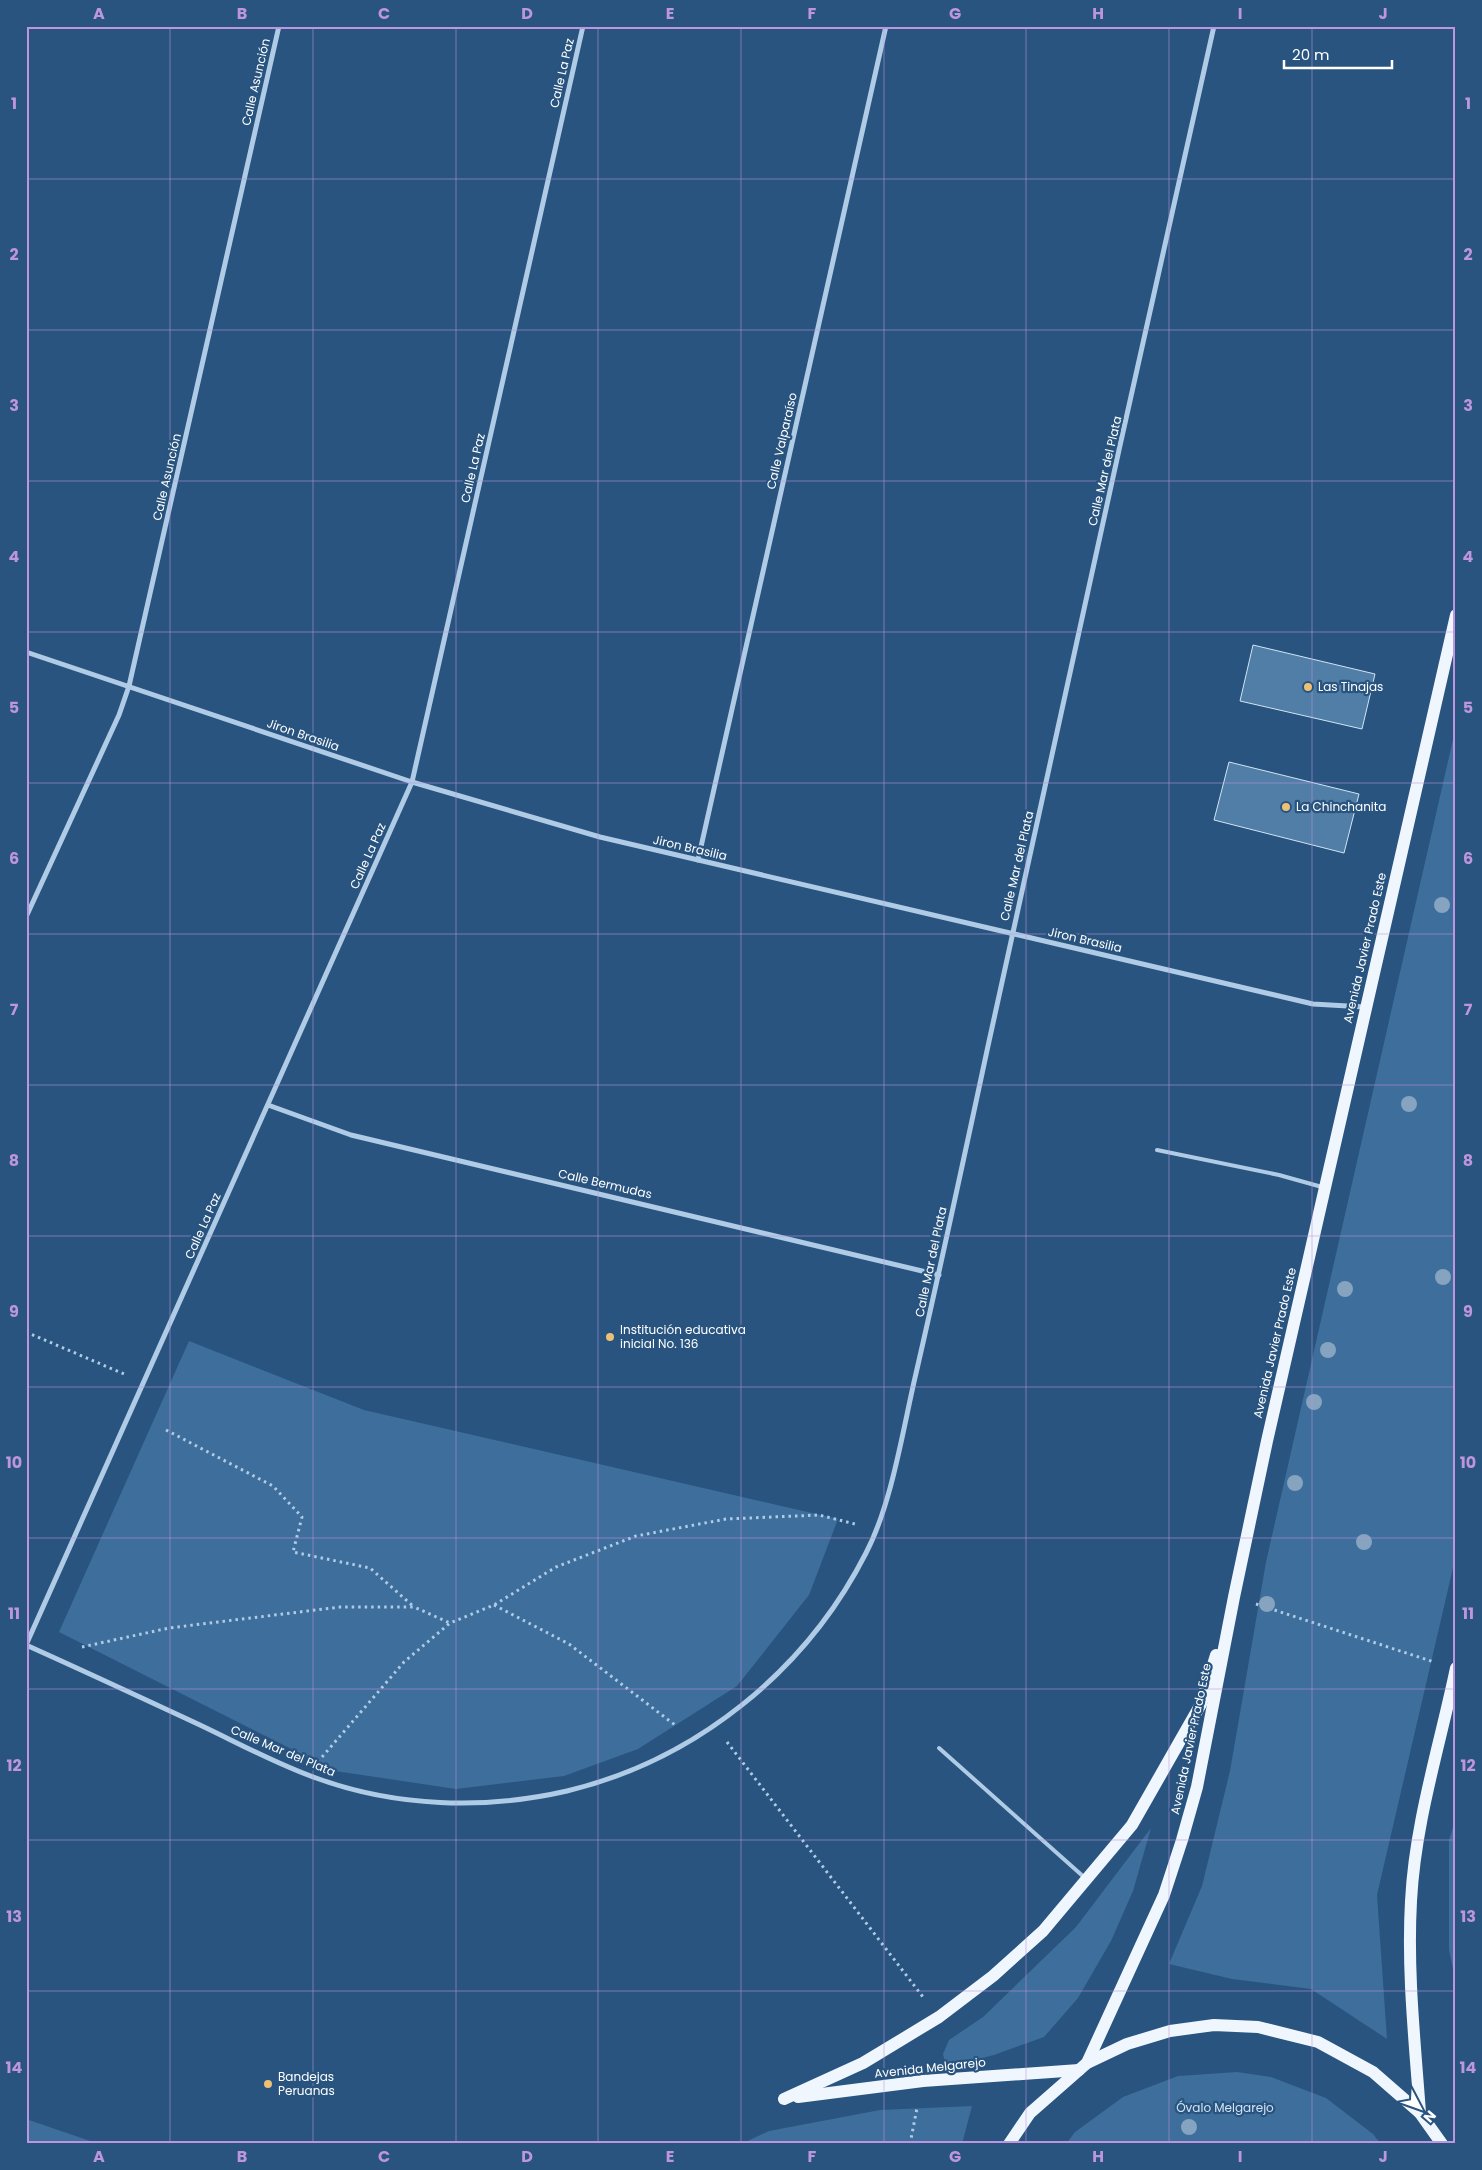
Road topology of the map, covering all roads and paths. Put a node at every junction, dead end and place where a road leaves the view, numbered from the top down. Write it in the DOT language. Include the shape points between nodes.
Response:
graph roads {
  1 [pos="279,26"];
  2 [pos="583,26"];
  3 [pos="886,26"];
  4 [pos="1214,26"];
  5 [pos="1456,615"];
  6 [pos="26,652"];
  7 [pos="129,686"];
  8 [pos="412,782"];
  9 [pos="698,860"];
  10 [pos="26,916"];
  11 [pos="1012,933"];
  12 [pos="1365,1007"];
  13 [pos="268,1105"];
  14 [pos="1157,1150"];
  15 [pos="1324,1188"];
  16 [pos="939,1274"];
  17 [pos="26,1332"];
  18 [pos="143,1383"];
  19 [pos="166,1430"];
  20 [pos="878,1529"];
  21 [pos="1234,1597"];
  22 [pos="494,1605"];
  23 [pos="414,1607"];
  24 [pos="450,1623"];
  25 [pos="26,1645"];
  26 [pos="57,1658"];
  27 [pos="1456,1668"];
  28 [pos="714,1726"];
  29 [pos="705,1732"];
  30 [pos="940,1748"];
  31 [pos="308,1776"];
  32 [pos="1086,1880"];
  33 [pos="939,2017"];
  34 [pos="1083,2067"];
  35 [pos="923,2081"];
  36 [pos="1420,2113"];
  37 [pos="910,2144"];
  38 [pos="1009,2144"];
  39 [pos="1442,2144"];
  1 -- 7 [label="street, Calle Asunción"];
  2 -- 8 [label="street, Calle La Paz"];
  3 -- 9 [label="street, Calle Valparaíso"];
  4 -- 11 [label="street, Calle Mar del Plata"];
  5 -- 12 [label="main road, Avenida Javier Prado Este"];
  6 -- 7 [label="street, Jiron Brasilia"];
  7 -- 8 [label="street, Jiron Brasilia"];
  7 -- 10 [label="street, Calle Asunción"];
  8 -- 9 [label="street, Jiron Brasilia" via="600,837"];
  8 -- 13 [label="street, Calle La Paz"];
  9 -- 11 [label="street, Jiron Brasilia"];
  11 -- 12 [label="street, Jiron Brasilia" via="1313,1004"];
  11 -- 16 [label="street, Calle Mar del Plata"];
  12 -- 15 [label="main road, Avenida Javier Prado Este"];
  13 -- 16 [label="street, Calle Bermudas" via="351,1135"];
  13 -- 18 [label="street, Calle La Paz"];
  14 -- 15 [label="lane" via="1279,1175"];
  15 -- 21 [label="main road, Avenida Javier Prado Este"];
  16 -- 20 [label="street, Calle Mar del Plata"];
  17 -- 18 [label="path"];
  18 -- 25 [label="street, Calle La Paz"];
  19 -- 23 [label="path" via="273,1486 302,1517 293,1552 370,1568"];
  20 -- 22 [label="path" via="819,1515 726,1519 636,1536 556,1567"];
  20 -- 28 [label="street, Calle Mar del Plata" via="851,1580 801,1650 760,1690"];
  21 -- 27 [label="path"];
  21 -- 32 [label="main road" via="1201,1704 1132,1825"];
  21 -- 34 [label="main road, Avenida Javier Prado Este" via="1210,1727 1182,1840 1164,1895"];
  22 -- 24 [label="path"];
  22 -- 29 [label="path" via="569,1644 675,1725"];
  23 -- 24 [label="path"];
  23 -- 26 [label="path" via="340,1607 230,1619 85,1646"];
  24 -- 31 [label="path" via="404,1662"];
  25 -- 26 [label="street, Calle Mar del Plata"];
  26 -- 31 [label="street, Calle Mar del Plata"];
  27 -- 36 [label="main road" via="1418,1843 1411,1900 1410,1950"];
  28 -- 29 [label="street, Calle Mar del Plata"];
  28 -- 33 [label="path"];
  29 -- 31 [label="street, Calle Mar del Plata" via="660,1757 612,1777 563,1792 512,1800 460,1803 409,1800 358,1791"];
  30 -- 32 [label="lane"];
  32 -- 33 [label="main road" via="1043,1931 993,1976"];
  33 -- 35 [label="main road, Avenida Melgarejo" via="863,2063 784,2099"];
  34 -- 35 [label="main road, Avenida Melgarejo"];
  34 -- 36 [label="main road" via="1127,2044 1170,2031 1214,2025 1258,2027 1326,2046 1373,2072"];
  34 -- 38 [label="main road" via="1030,2113"];
  35 -- 37 [label="path"];
  36 -- 39 [label="main road"];
}
